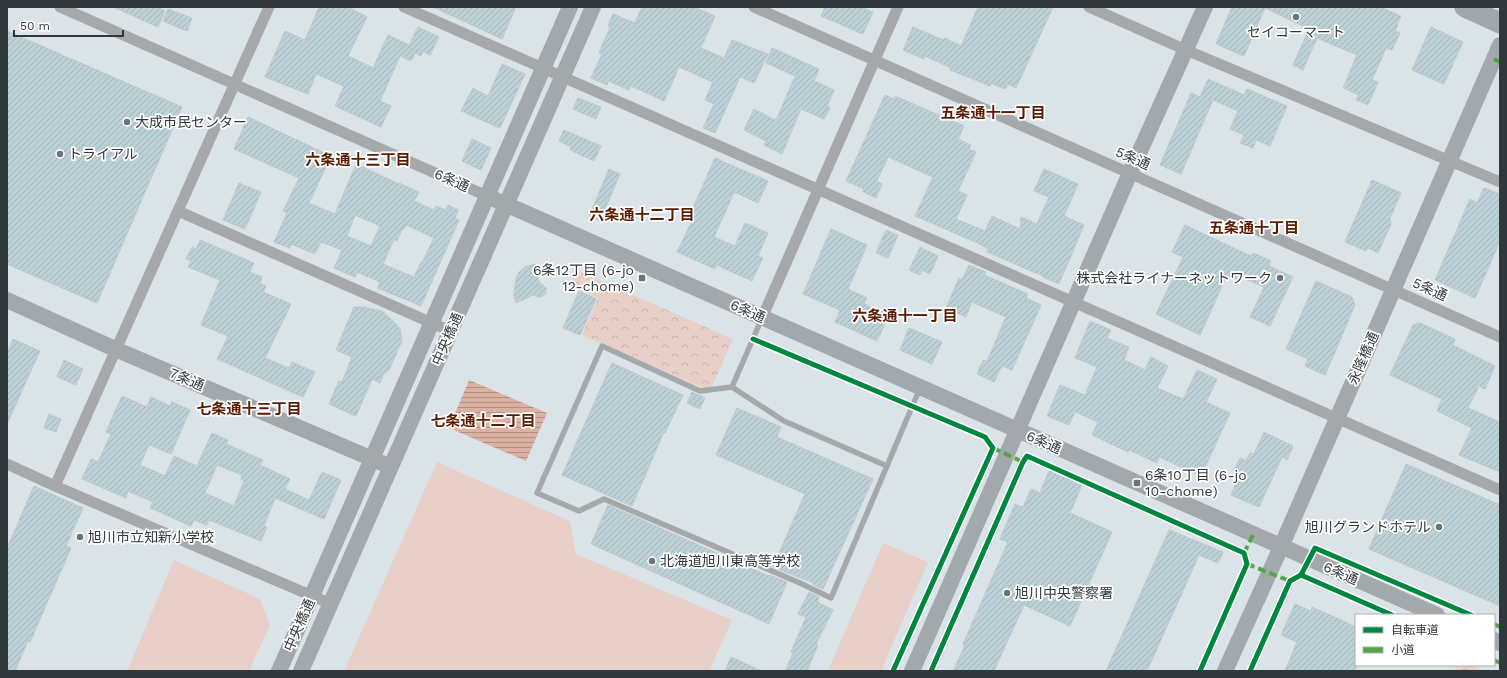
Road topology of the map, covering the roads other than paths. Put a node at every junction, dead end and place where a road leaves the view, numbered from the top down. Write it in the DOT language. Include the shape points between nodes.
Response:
graph roads {
  1 [pos="60,7"];
  2 [pos="269,7"];
  3 [pos="404,7"];
  4 [pos="570,7"];
  5 [pos="593,7"];
  6 [pos="754,7"];
  7 [pos="898,7"];
  8 [pos="1089,7"];
  9 [pos="1205,7"];
  10 [pos="1465,7"];
  11 [pos="1500,23"];
  12 [pos="1500,45"];
  13 [pos="1186,50"];
  14 [pos="874,60"];
  15 [pos="543,68"];
  16 [pos="562,77"];
  17 [pos="234,84"];
  18 [pos="1450,160"];
  19 [pos="1130,173"];
  20 [pos="1500,182"];
  21 [pos="818,190"];
  22 [pos="487,196"];
  23 [pos="506,204"];
  24 [pos="178,211"];
  25 [pos="1393,290"];
  26 [pos="7,300"];
  27 [pos="1074,303"];
  28 [pos="762,318"];
  29 [pos="432,323"];
  30 [pos="450,331"];
  31 [pos="1500,337"];
  32 [pos="115,349"];
  33 [pos="732,387"];
  34 [pos="920,387"];
  35 [pos="1337,419"];
  36 [pos="1019,431"];
  37 [pos="372,458"];
  38 [pos="7,464"];
  39 [pos="391,466"];
  40 [pos="887,466"];
  41 [pos="55,486"];
  42 [pos="1500,490"];
  43 [pos="1280,547"];
  44 [pos="312,596"];
  45 [pos="331,604"];
  46 [pos="1434,614"];
  47 [pos="279,671"];
  48 [pos="301,671"];
  49 [pos="912,671"];
  50 [pos="1225,671"];
  1 -- 17 [label="street, 6条通"];
  2 -- 17 [label="street"];
  3 -- 15 [label="street"];
  4 -- 15 [label="street, 中央橋通"];
  5 -- 16 [label="street, 中央橋通"];
  6 -- 14 [label="street, 5条通"];
  7 -- 14 [label="street"];
  8 -- 13 [label="street"];
  9 -- 13 [label="street"];
  10 -- 11 [label="highway"];
  12 -- 18 [label="street, 永隆橋通"];
  13 -- 18 [label="street"];
  13 -- 19 [label="street"];
  14 -- 19 [label="street, 5条通"];
  14 -- 21 [label="street"];
  15 -- 16 [label="street"];
  15 -- 22 [label="street, 中央橋通"];
  16 -- 21 [label="street"];
  16 -- 23 [label="street, 中央橋通"];
  17 -- 22 [label="street, 6条通"];
  17 -- 24 [label="street"];
  18 -- 20 [label="street"];
  18 -- 25 [label="street, 永隆橋通"];
  19 -- 25 [label="street, 5条通"];
  19 -- 27 [label="street"];
  21 -- 27 [label="street"];
  21 -- 28 [label="street"];
  22 -- 23 [label="street, 6条通"];
  22 -- 29 [label="street, 中央橋通"];
  23 -- 28 [label="street, 6条通"];
  23 -- 30 [label="street, 中央橋通"];
  24 -- 29 [label="street"];
  24 -- 32 [label="street"];
  25 -- 31 [label="street, 5条通"];
  25 -- 35 [label="street, 永隆橋通"];
  26 -- 32 [label="street, 7条通"];
  27 -- 35 [label="street"];
  27 -- 36 [label="street"];
  28 -- 33 [label="lane"];
  28 -- 34 [label="street, 6条通"];
  29 -- 30 [label="street"];
  29 -- 37 [label="street, 中央橋通"];
  30 -- 39 [label="street, 中央橋通"];
  32 -- 37 [label="street, 7条通"];
  32 -- 41 [label="street"];
  33 -- 40 [label="lane" via="784,421"];
  33 -- 40 [label="lane" via="700,391 602,346 537,493 579,511 604,498 831,598"];
  34 -- 36 [label="street, 6条通"];
  34 -- 40 [label="lane"];
  35 -- 42 [label="street"];
  35 -- 43 [label="street, 永隆橋通"];
  36 -- 43 [label="street, 6条通"];
  36 -- 49 [label="street"];
  37 -- 39 [label="street, 7条通"];
  37 -- 44 [label="street, 中央橋通"];
  38 -- 41 [label="street"];
  39 -- 45 [label="street, 中央橋通"];
  41 -- 44 [label="street"];
  43 -- 46 [label="street, 6条通"];
  43 -- 50 [label="street, 永隆橋通"];
  44 -- 45 [label="street"];
  44 -- 47 [label="street, 中央橋通"];
  45 -- 48 [label="street, 中央橋通"];
}
